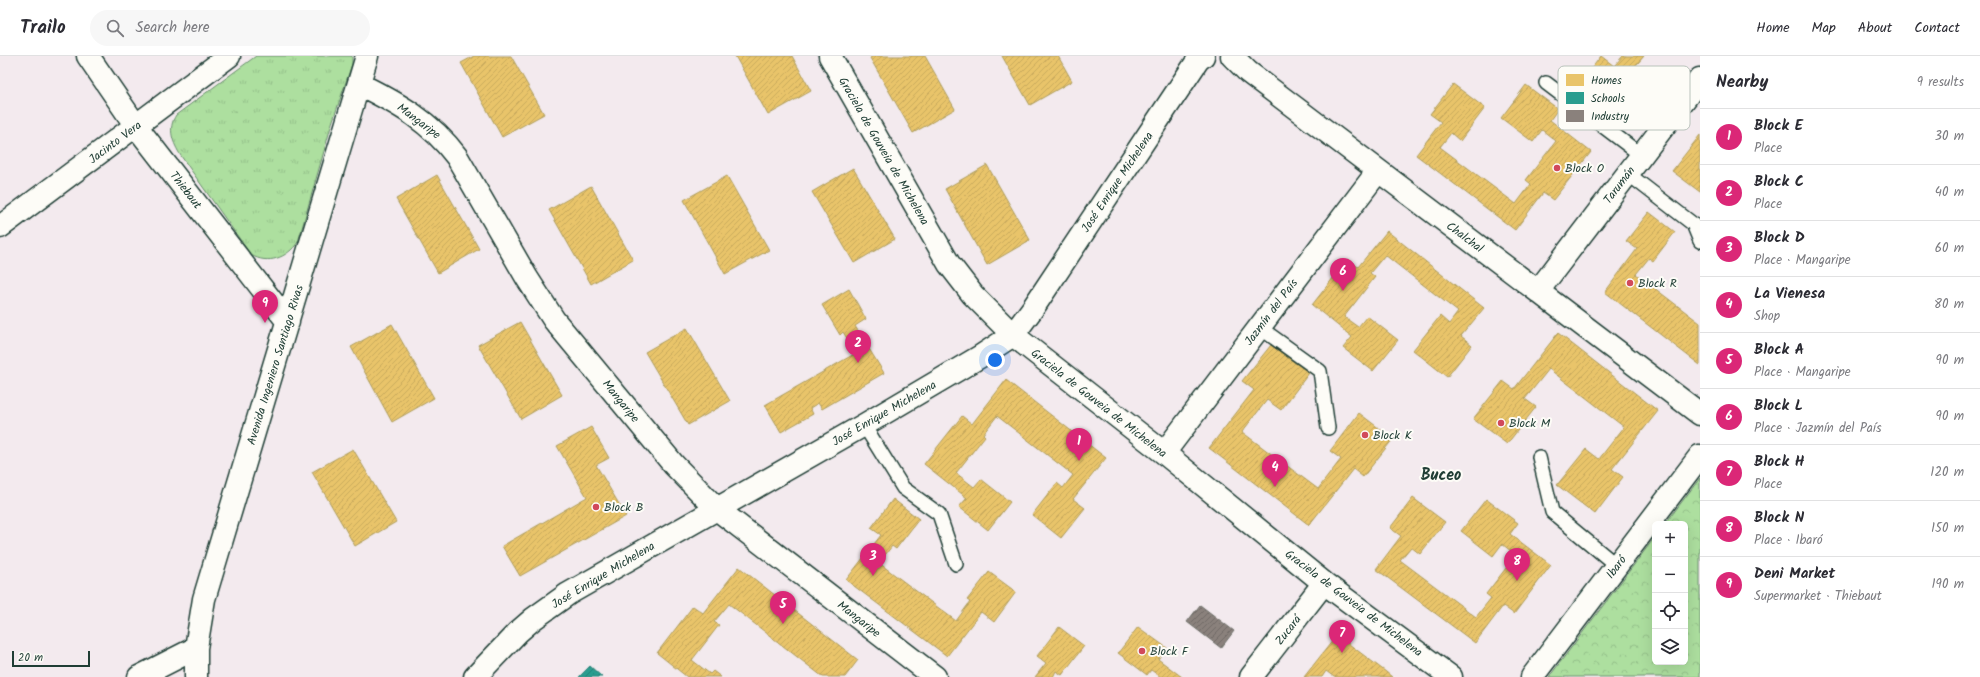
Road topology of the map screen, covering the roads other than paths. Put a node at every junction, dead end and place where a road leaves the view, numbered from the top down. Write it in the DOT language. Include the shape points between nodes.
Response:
graph roads {
  1 [pos="88,56"];
  2 [pos="229,56"];
  3 [pos="367,56"];
  4 [pos="830,56"];
  5 [pos="1203,56"];
  6 [pos="1232,56"];
  7 [pos="1700,79"];
  8 [pos="359,84"];
  9 [pos="1546,84"];
  10 [pos="1690,92"];
  11 [pos="1558,93"];
  12 [pos="136,126"];
  13 [pos="1608,130"];
  14 [pos="1660,130"];
  15 [pos="1641,155"];
  16 [pos="1378,171"];
  17 [pos="1627,174"];
  18 [pos="0,227"];
  19 [pos="1700,242"];
  20 [pos="1538,292"];
  21 [pos="288,322"];
  22 [pos="1259,327"];
  23 [pos="1013,335"];
  24 [pos="1700,414"];
  25 [pos="864,425"];
  26 [pos="1328,428"];
  27 [pos="1164,453"];
  28 [pos="1700,456"];
  29 [pos="1539,457"];
  30 [pos="718,509"];
  31 [pos="956,564"];
  32 [pos="1617,566"];
  33 [pos="1324,583"];
  34 [pos="196,648"];
  35 [pos="139,677"];
  36 [pos="196,677"];
  37 [pos="475,677"];
  38 [pos="934,677"];
  39 [pos="1251,677"];
  40 [pos="1451,677"];
  41 [pos="1532,677"];
  1 -- 12 [label="street, Thiebaut"];
  2 -- 12 [label="street, Jacinto Vera"];
  3 -- 8 [label="street, Avenida Ingeniero Santiago Rivas"];
  4 -- 23 [label="street, Graciela de Gouveia de Michelena" via="949,264 973,295"];
  5 -- 23 [label="street, José Enrique Michelena"];
  6 -- 16 [label="street, Chalchal" via="1248,72"];
  7 -- 10 [label="street, Tarumán"];
  8 -- 21 [label="street, Avenida Ingeniero Santiago Rivas"];
  8 -- 30 [label="street, Mangaripe" via="399,104 444,139 458,157 554,320 674,465"];
  9 -- 11 [label="lane"];
  12 -- 18 [label="street, Jacinto Vera"];
  12 -- 21 [label="street, Thiebaut"];
  13 -- 15 [label="lane"];
  14 -- 15 [label="street, Tarumán"];
  15 -- 17 [label="street, Tarumán"];
  16 -- 20 [label="street, Chalchal"];
  16 -- 22 [label="street, Jazmín del País"];
  17 -- 19 [label="lane" via="1693,224"];
  17 -- 20 [label="street, Tarumán"];
  20 -- 24 [label="street, Chalchal"];
  21 -- 34 [label="street, Avenida Ingeniero Santiago Rivas" via="204,599"];
  22 -- 26 [label="lane" via="1320,371"];
  22 -- 27 [label="street, Jazmín del País"];
  23 -- 25 [label="street, José Enrique Michelena"];
  23 -- 27 [label="street, Graciela de Gouveia de Michelena"];
  25 -- 30 [label="street, José Enrique Michelena"];
  25 -- 31 [label="lane" via="902,488 939,514"];
  27 -- 33 [label="street, Graciela de Gouveia de Michelena"];
  28 -- 32 [label="street, Ibaró"];
  29 -- 32 [label="lane" via="1552,512"];
  30 -- 37 [label="street, José Enrique Michelena" via="558,601 518,632"];
  30 -- 38 [label="street, Mangaripe"];
  32 -- 41 [label="street, Ibaró"];
  33 -- 39 [label="street, Zucará"];
  33 -- 40 [label="street, Graciela de Gouveia de Michelena"];
  34 -- 35 [label="street"];
  34 -- 36 [label="street, Avenida Ingeniero Santiago Rivas"];
}
